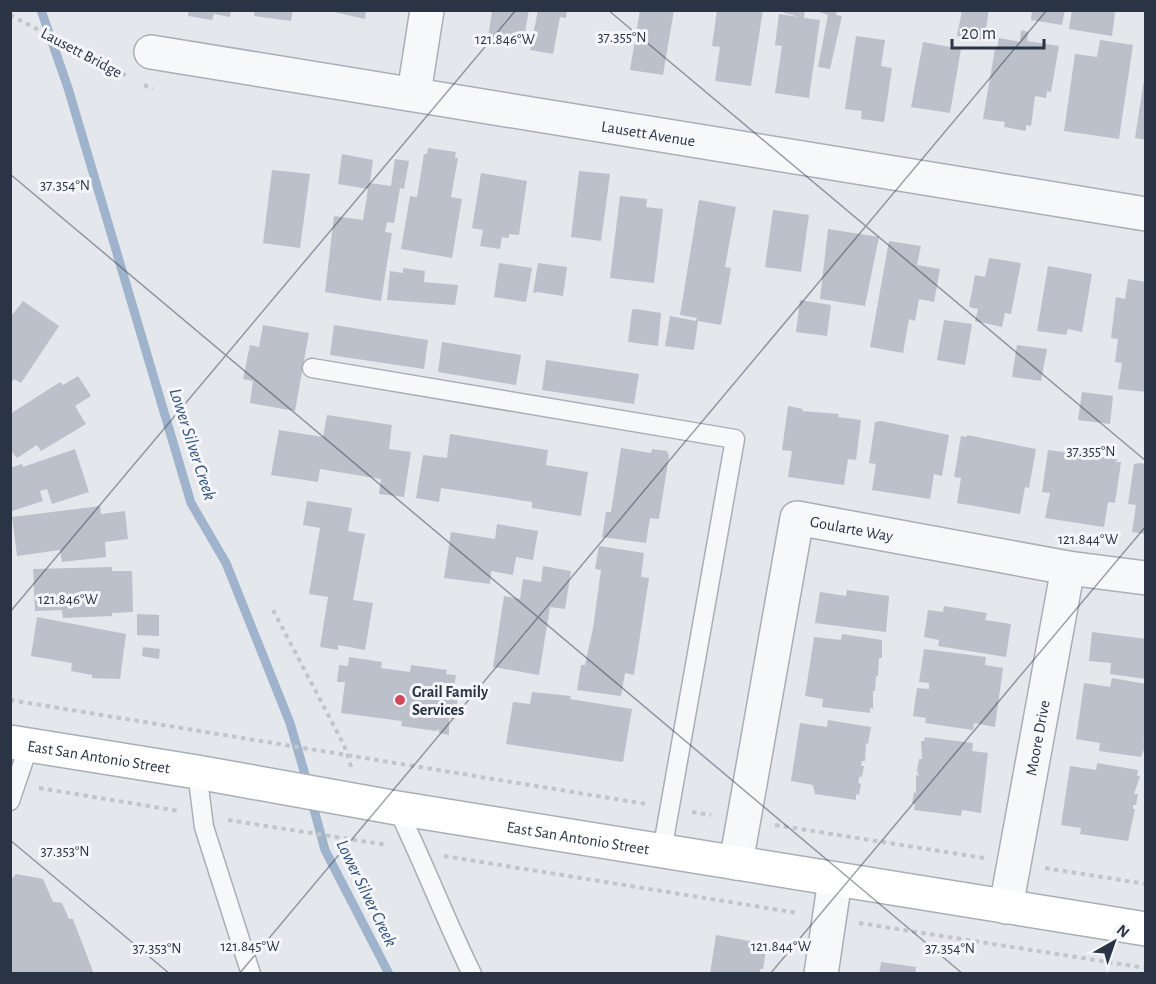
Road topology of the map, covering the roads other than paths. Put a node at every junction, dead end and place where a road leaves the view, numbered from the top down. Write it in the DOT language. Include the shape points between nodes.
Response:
graph roads {
  1 [pos="427,10"];
  2 [pos="151,52"];
  3 [pos="414,93"];
  4 [pos="1146,214"];
  5 [pos="312,368"];
  6 [pos="1068,568"];
  7 [pos="1146,578"];
  8 [pos="20,743"];
  9 [pos="197,772"];
  10 [pos="10,801"];
  11 [pos="368,803"];
  12 [pos="662,851"];
  13 [pos="736,863"];
  14 [pos="835,880"];
  15 [pos="1006,907"];
  16 [pos="1146,928"];
  17 [pos="251,974"];
  18 [pos="471,974"];
  19 [pos="821,974"];
  1 -- 3 [label="street"];
  2 -- 3 [label="street, Lausett Avenue"];
  3 -- 4 [label="street, Lausett Avenue"];
  5 -- 12 [label="lane" via="735,439"];
  6 -- 7 [label="street, Goularte Way"];
  6 -- 13 [label="street, Goularte Way" via="797,518"];
  6 -- 15 [label="street, Moore Drive"];
  8 -- 9 [label="main road, East San Antonio Street"];
  8 -- 10 [label="lane"];
  9 -- 11 [label="main road, East San Antonio Street"];
  9 -- 17 [label="lane" via="204,827"];
  11 -- 12 [label="main road, East San Antonio Street"];
  11 -- 18 [label="lane" via="425,864 443,915"];
  12 -- 13 [label="main road, East San Antonio Street"];
  13 -- 14 [label="main road, East San Antonio Street"];
  14 -- 15 [label="main road, East San Antonio Street"];
  14 -- 19 [label="street"];
  15 -- 16 [label="main road, East San Antonio Street"];
}
